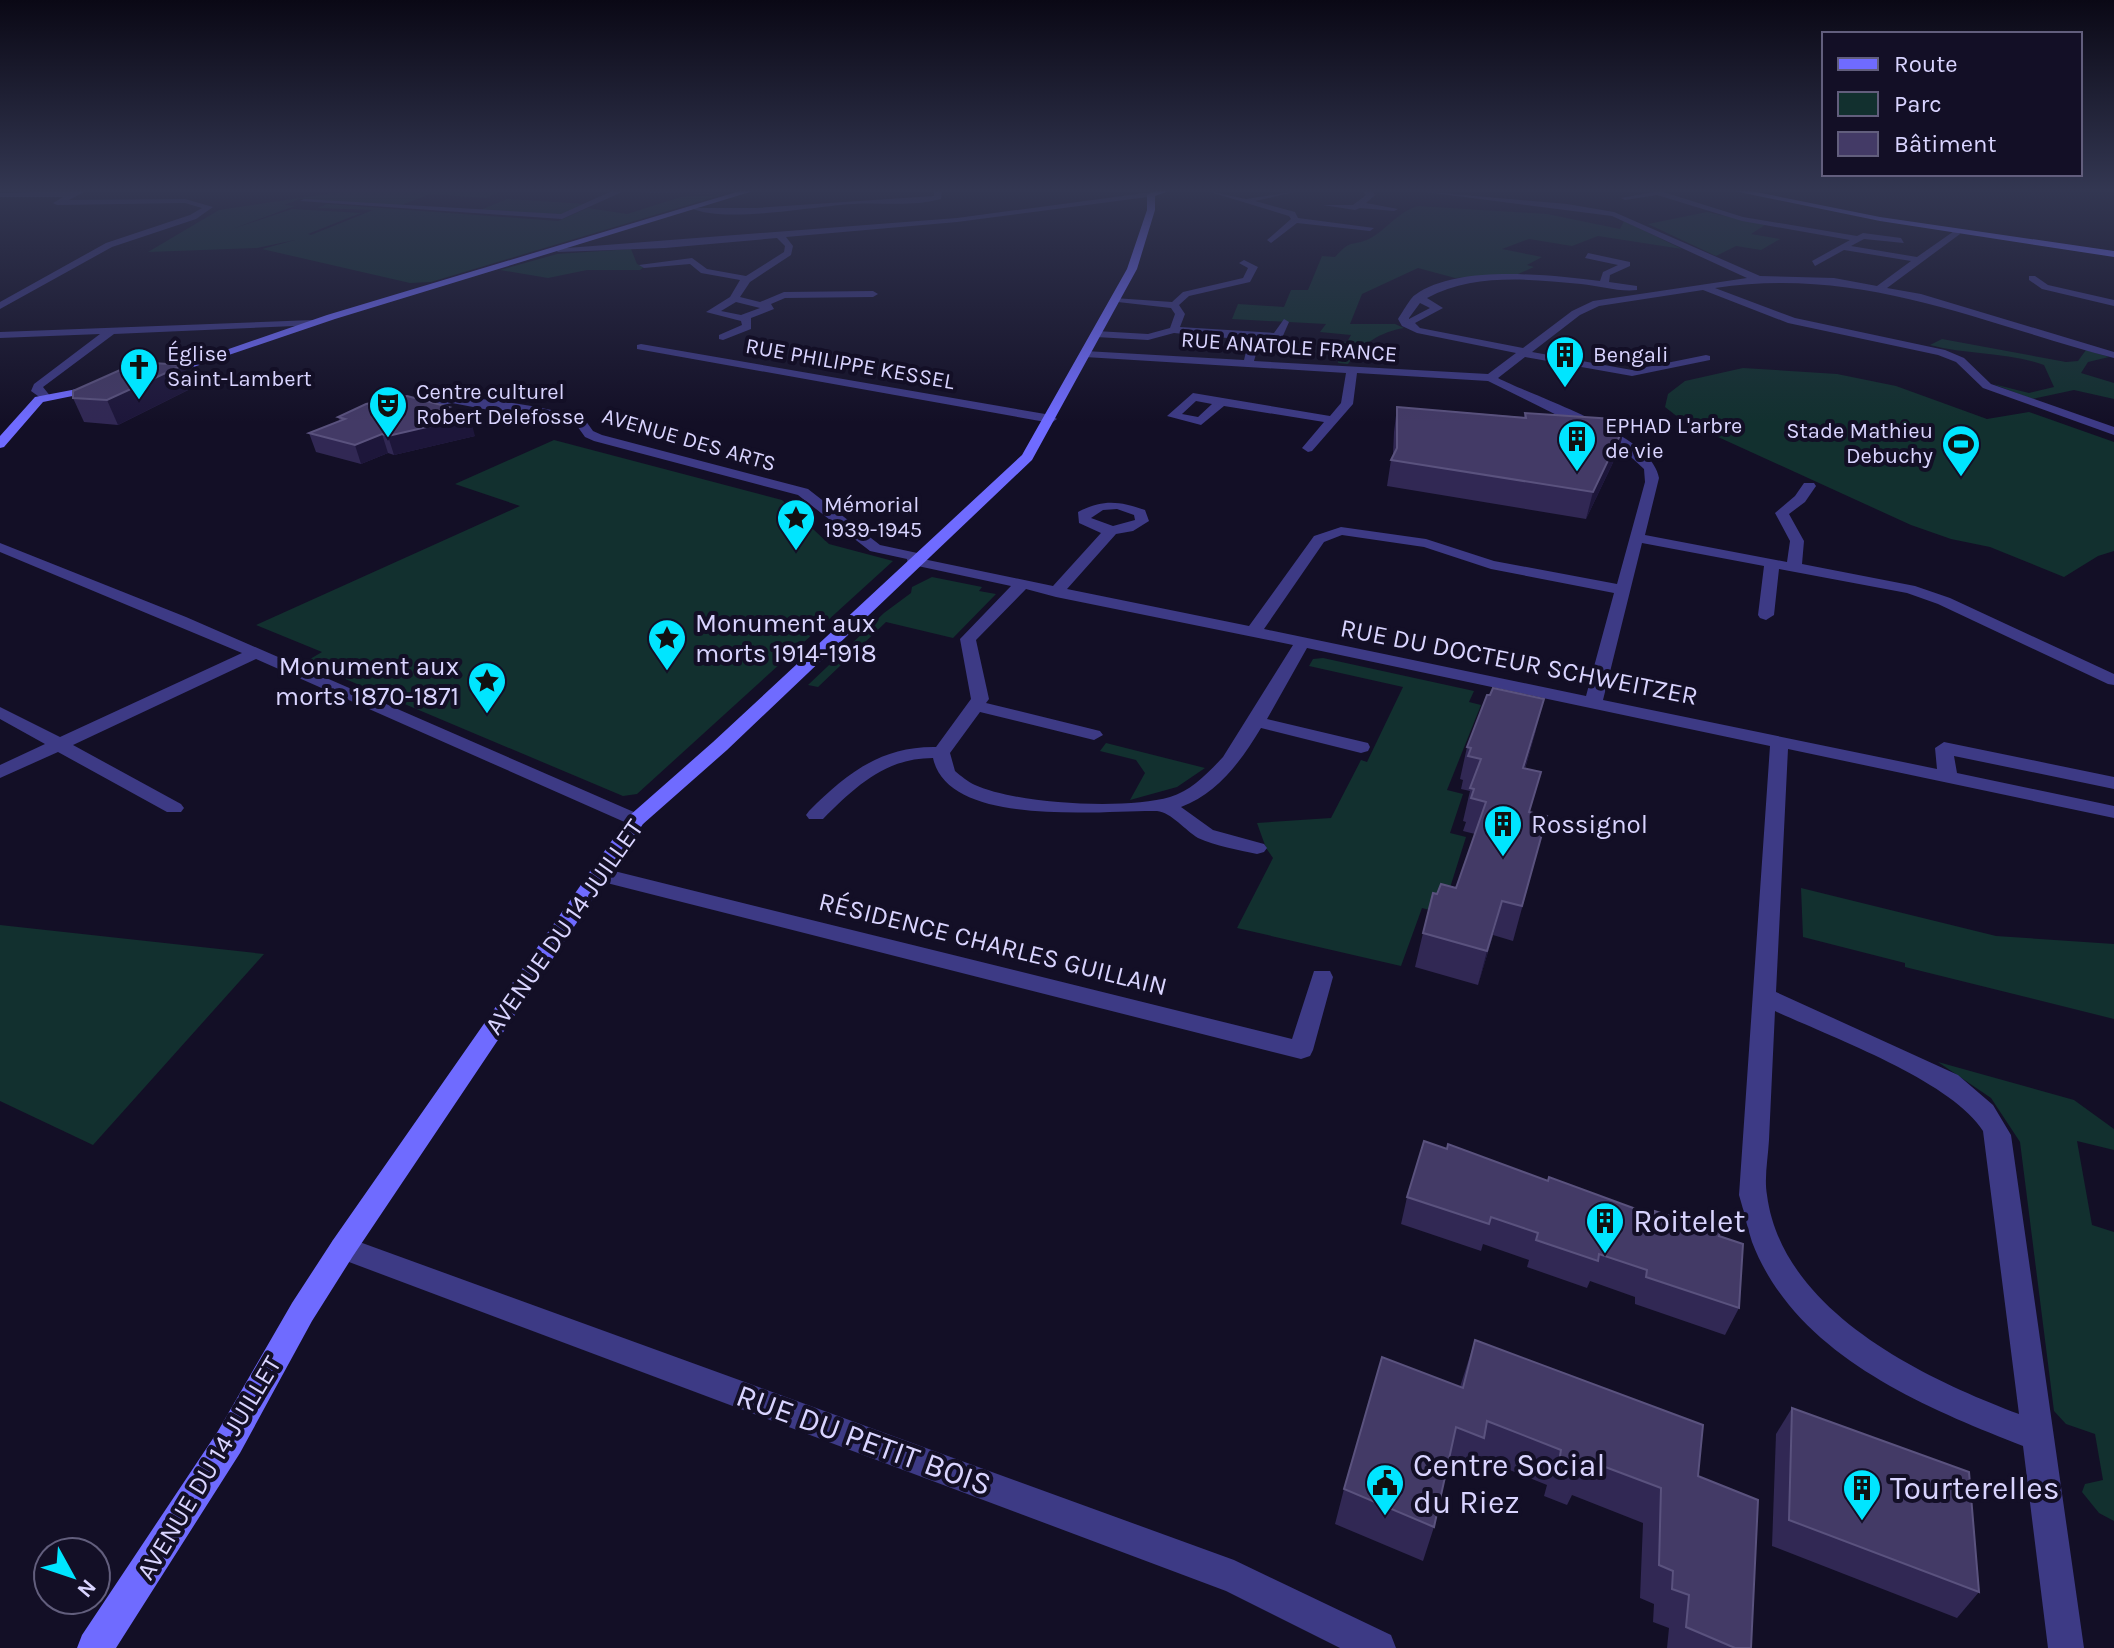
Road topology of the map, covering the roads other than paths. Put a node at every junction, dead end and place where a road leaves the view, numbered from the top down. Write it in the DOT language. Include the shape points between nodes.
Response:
graph roads {
  1 [pos="68,268"];
  2 [pos="495,268"];
  3 [pos="701,268"];
  4 [pos="766,268"];
  5 [pos="1130,268"];
  6 [pos="1253,268"];
  7 [pos="1619,268"];
  8 [pos="1734,268"];
  9 [pos="1907,268"];
  10 [pos="2032,278"];
  11 [pos="749,279"];
  12 [pos="1758,279"];
  13 [pos="1604,285"];
  14 [pos="1702,286"];
  15 [pos="1880,288"];
  16 [pos="1661,292"];
  17 [pos="873,294"];
  18 [pos="1417,297"];
  19 [pos="735,299"];
  20 [pos="1114,301"];
  21 [pos="2114,303"];
  22 [pos="763,304"];
  23 [pos="1174,305"];
  24 [pos="0,306"];
  25 [pos="746,317"];
  26 [pos="1284,322"];
  27 [pos="313,323"];
  28 [pos="1406,324"];
  29 [pos="114,329"];
  30 [pos="1174,330"];
  31 [pos="1096,334"];
  32 [pos="0,335"];
  33 [pos="723,337"];
  34 [pos="1255,337"];
  35 [pos="2103,340"];
  36 [pos="2081,345"];
  37 [pos="641,347"];
  38 [pos="1523,352"];
  39 [pos="1085,354"];
  40 [pos="2114,355"];
  41 [pos="1706,358"];
  42 [pos="1248,364"];
  43 [pos="1352,371"];
  44 [pos="1490,378"];
  45 [pos="139,381"];
  46 [pos="113,386"];
  47 [pos="45,397"];
  48 [pos="1221,402"];
  49 [pos="393,412"];
  50 [pos="1051,419"];
  51 [pos="1334,420"];
  52 [pos="2114,431"];
  53 [pos="1,442"];
  54 [pos="1308,448"];
  55 [pos="1809,486"];
  56 [pos="1112,530"];
  57 [pos="1637,538"];
  58 [pos="0,547"];
  59 [pos="915,559"];
  60 [pos="1772,561"];
  61 [pos="1794,565"];
  62 [pos="1021,585"];
  63 [pos="1623,590"];
  64 [pos="1056,592"];
  65 [pos="1766,615"];
  66 [pos="1253,633"];
  67 [pos="1301,645"];
  68 [pos="256,653"];
  69 [pos="2114,680"];
  70 [pos="1593,703"];
  71 [pos="977,706"];
  72 [pos="0,712"];
  73 [pos="1253,721"];
  74 [pos="1094,735"];
  75 [pos="1779,742"];
  76 [pos="59,745"];
  77 [pos="1361,747"];
  78 [pos="941,753"];
  79 [pos="0,772"];
  80 [pos="1948,778"];
  81 [pos="2114,783"];
  82 [pos="1164,804"];
  83 [pos="174,808"];
  84 [pos="2114,812"];
  85 [pos="816,815"];
  86 [pos="636,820"];
  87 [pos="1257,848"];
  88 [pos="598,874"];
  89 [pos="1322,977"];
  90 [pos="1763,996"];
  91 [pos="343,1248"];
  92 [pos="2036,1436"];
  93 [pos="95,1648"];
  94 [pos="1378,1648"];
  95 [pos="2066,1648"];
  1 -- 24 [label="street"];
  2 -- 27 [label="street"];
  3 -- 11 [label="street"];
  4 -- 11 [label="street"];
  5 -- 20 [label="street, AVENUE DU 14 JUILLET"];
  6 -- 23 [label="street" via="1247,280 1186,294"];
  7 -- 13 [label="street" via="1606,274"];
  8 -- 12 [label="street"];
  9 -- 15 [label="street"];
  10 -- 21 [label="street" via="2045,287"];
  11 -- 19 [label="street"];
  12 -- 14 [label="street"];
  12 -- 15 [label="street"];
  13 -- 16 [label="street"];
  13 -- 18 [label="street" via="1493,278 1446,285"];
  14 -- 16 [label="street"];
  14 -- 52 [label="street" via="1792,321 1949,354 1987,386"];
  15 -- 36 [label="street"];
  16 -- 38 [label="street" via="1590,305"];
  17 -- 22 [label="street" via="784,295"];
  18 -- 28 [label="street" via="1404,315"];
  18 -- 28 [label="street" via="1438,308"];
  19 -- 22 [label="street"];
  19 -- 25 [label="street" via="711,312"];
  20 -- 23 [label="street"];
  20 -- 31 [label="street, AVENUE DU 14 JUILLET"];
  22 -- 25 [label="street" via="770,307"];
  23 -- 30 [label="street" via="1180,314"];
  25 -- 33 [label="street" via="747,327"];
  26 -- 34 [label="street" via="1278,336"];
  27 -- 29 [label="street"];
  27 -- 45 [label="street"];
  28 -- 38 [label="street"];
  29 -- 32 [label="street"];
  29 -- 47 [label="street" via="38,386"];
  30 -- 31 [label="street" via="1148,337"];
  30 -- 34 [label="street"];
  31 -- 39 [label="street, AVENUE DU 14 JUILLET"];
  34 -- 42 [label="street"];
  35 -- 36 [label="street"];
  36 -- 40 [label="street"];
  37 -- 50 [label="street, RUE PHILIPPE KESSEL"];
  38 -- 41 [label="street" via="1632,373"];
  38 -- 44 [label="street"];
  39 -- 42 [label="street, RUE ANATOLE FRANCE"];
  39 -- 50 [label="street, AVENUE DU 14 JUILLET"];
  42 -- 43 [label="street, RUE ANATOLE FRANCE"];
  43 -- 44 [label="street, RUE ANATOLE FRANCE"];
  43 -- 51 [label="street" via="1349,400"];
  44 -- 57 [label="street" via="1642,457 1653,477"];
  46 -- 47 [label="street"];
  47 -- 53 [label="street" via="34,402"];
  48 -- 51 [label="street"];
  49 -- 59 [label="street, AVENUE DES ARTS" via="452,399 525,407 579,420 598,438 803,492 875,548"];
  50 -- 59 [label="street, AVENUE DU 14 JUILLET" via="1021,463"];
  51 -- 54 [label="street"];
  55 -- 61 [label="street" via="1782,513 1797,541"];
  56 -- 64 [label="street"];
  57 -- 60 [label="street"];
  57 -- 63 [label="street"];
  58 -- 68 [label="street"];
  59 -- 62 [label="street, RUE DU DOCTEUR SCHWEITZER"];
  59 -- 86 [label="street, AVENUE DU 14 JUILLET"];
  60 -- 61 [label="street"];
  60 -- 65 [label="street"];
  61 -- 69 [label="street" via="1928,595"];
  62 -- 64 [label="street, RUE DU DOCTEUR SCHWEITZER"];
  62 -- 71 [label="street" via="968,639 980,691"];
  63 -- 66 [label="street" via="1491,565 1426,543 1341,531 1319,539"];
  63 -- 70 [label="street"];
  64 -- 66 [label="street, RUE DU DOCTEUR SCHWEITZER"];
  66 -- 67 [label="street, RUE DU DOCTEUR SCHWEITZER"];
  67 -- 70 [label="street, RUE DU DOCTEUR SCHWEITZER"];
  67 -- 73 [label="street"];
  68 -- 76 [label="street"];
  68 -- 86 [label="street"];
  70 -- 75 [label="street, RUE DU DOCTEUR SCHWEITZER"];
  71 -- 74 [label="street"];
  71 -- 78 [label="street"];
  72 -- 76 [label="street"];
  73 -- 77 [label="street"];
  73 -- 82 [label="street" via="1211,781"];
  75 -- 80 [label="street, RUE DU DOCTEUR SCHWEITZER"];
  75 -- 90 [label="street"];
  76 -- 79 [label="street"];
  76 -- 83 [label="street"];
  78 -- 82 [label="street" via="939,762 950,778 999,798 1079,809"];
  78 -- 85 [label="street" via="900,755 862,770"];
  80 -- 81 [label="street" via="1944,748"];
  80 -- 84 [label="street, RUE DU DOCTEUR SCHWEITZER"];
  82 -- 87 [label="street" via="1206,834"];
  86 -- 88 [label="street, AVENUE DU 14 JUILLET"];
  88 -- 89 [label="street, RÉSIDENCE CHARLES GUILLAIN" via="1301,1050"];
  88 -- 91 [label="street, AVENUE DU 14 JUILLET"];
  90 -- 92 [label="street" via="1949,1082 1990,1117 1998,1135"];
  90 -- 92 [label="street" via="1753,1195 1767,1250 1820,1316 1874,1359 1928,1393"];
  91 -- 93 [label="street, AVENUE DU 14 JUILLET" via="229,1442"];
  91 -- 94 [label="street, RUE DU PETIT BOIS" via="1234,1577"];
  92 -- 95 [label="street"];
}
